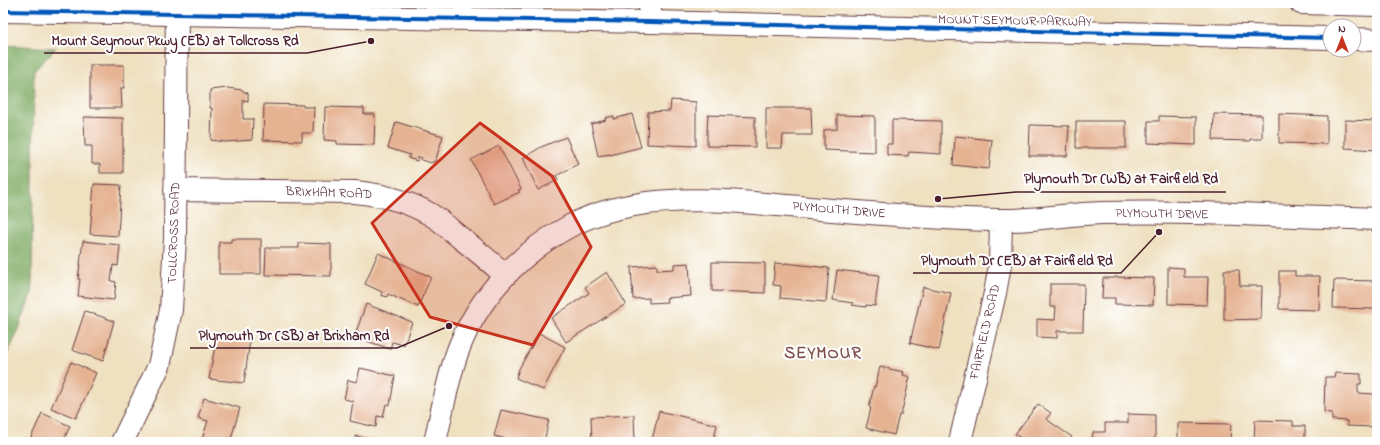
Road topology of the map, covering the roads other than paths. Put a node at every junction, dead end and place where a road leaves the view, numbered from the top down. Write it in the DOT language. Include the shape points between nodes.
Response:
graph roads {
  1 [pos="1301,3"];
  2 [pos="1377,5"];
  3 [pos="177,9"];
  4 [pos="3,11"];
  5 [pos="650,13"];
  6 [pos="1322,38"];
  7 [pos="1362,39"];
  8 [pos="1377,40"];
  9 [pos="175,190"];
  10 [pos="1377,219"];
  11 [pos="1001,220"];
  12 [pos="505,275"];
  13 [pos="122,442"];
  14 [pos="435,442"];
  15 [pos="960,442"];
  1 -- 2 [label="street"];
  3 -- 4 [label="street, MOUNT SEYMOUR PARKWAY"];
  3 -- 5 [label="street, MOUNT SEYMOUR PARKWAY"];
  3 -- 9 [label="street, TOLLCROSS ROAD"];
  5 -- 6 [label="street, MOUNT SEYMOUR PARKWAY"];
  7 -- 8 [label="street"];
  9 -- 12 [label="street, BRIXHAM ROAD" via="355,192 399,200 420,208 439,220"];
  9 -- 13 [label="street, TOLLCROSS ROAD" via="171,310 165,340 159,366"];
  10 -- 11 [label="street, PLYMOUTH DRIVE" via="1098,213"];
  11 -- 12 [label="street, PLYMOUTH DRIVE" via="891,215 737,202 686,200 638,204 604,212 571,225 535,247"];
  11 -- 15 [label="street, FAIRFIELD ROAD" via="1000,265 995,294"];
  12 -- 14 [label="street, PLYMOUTH DRIVE" via="476,314 458,350"];
}
